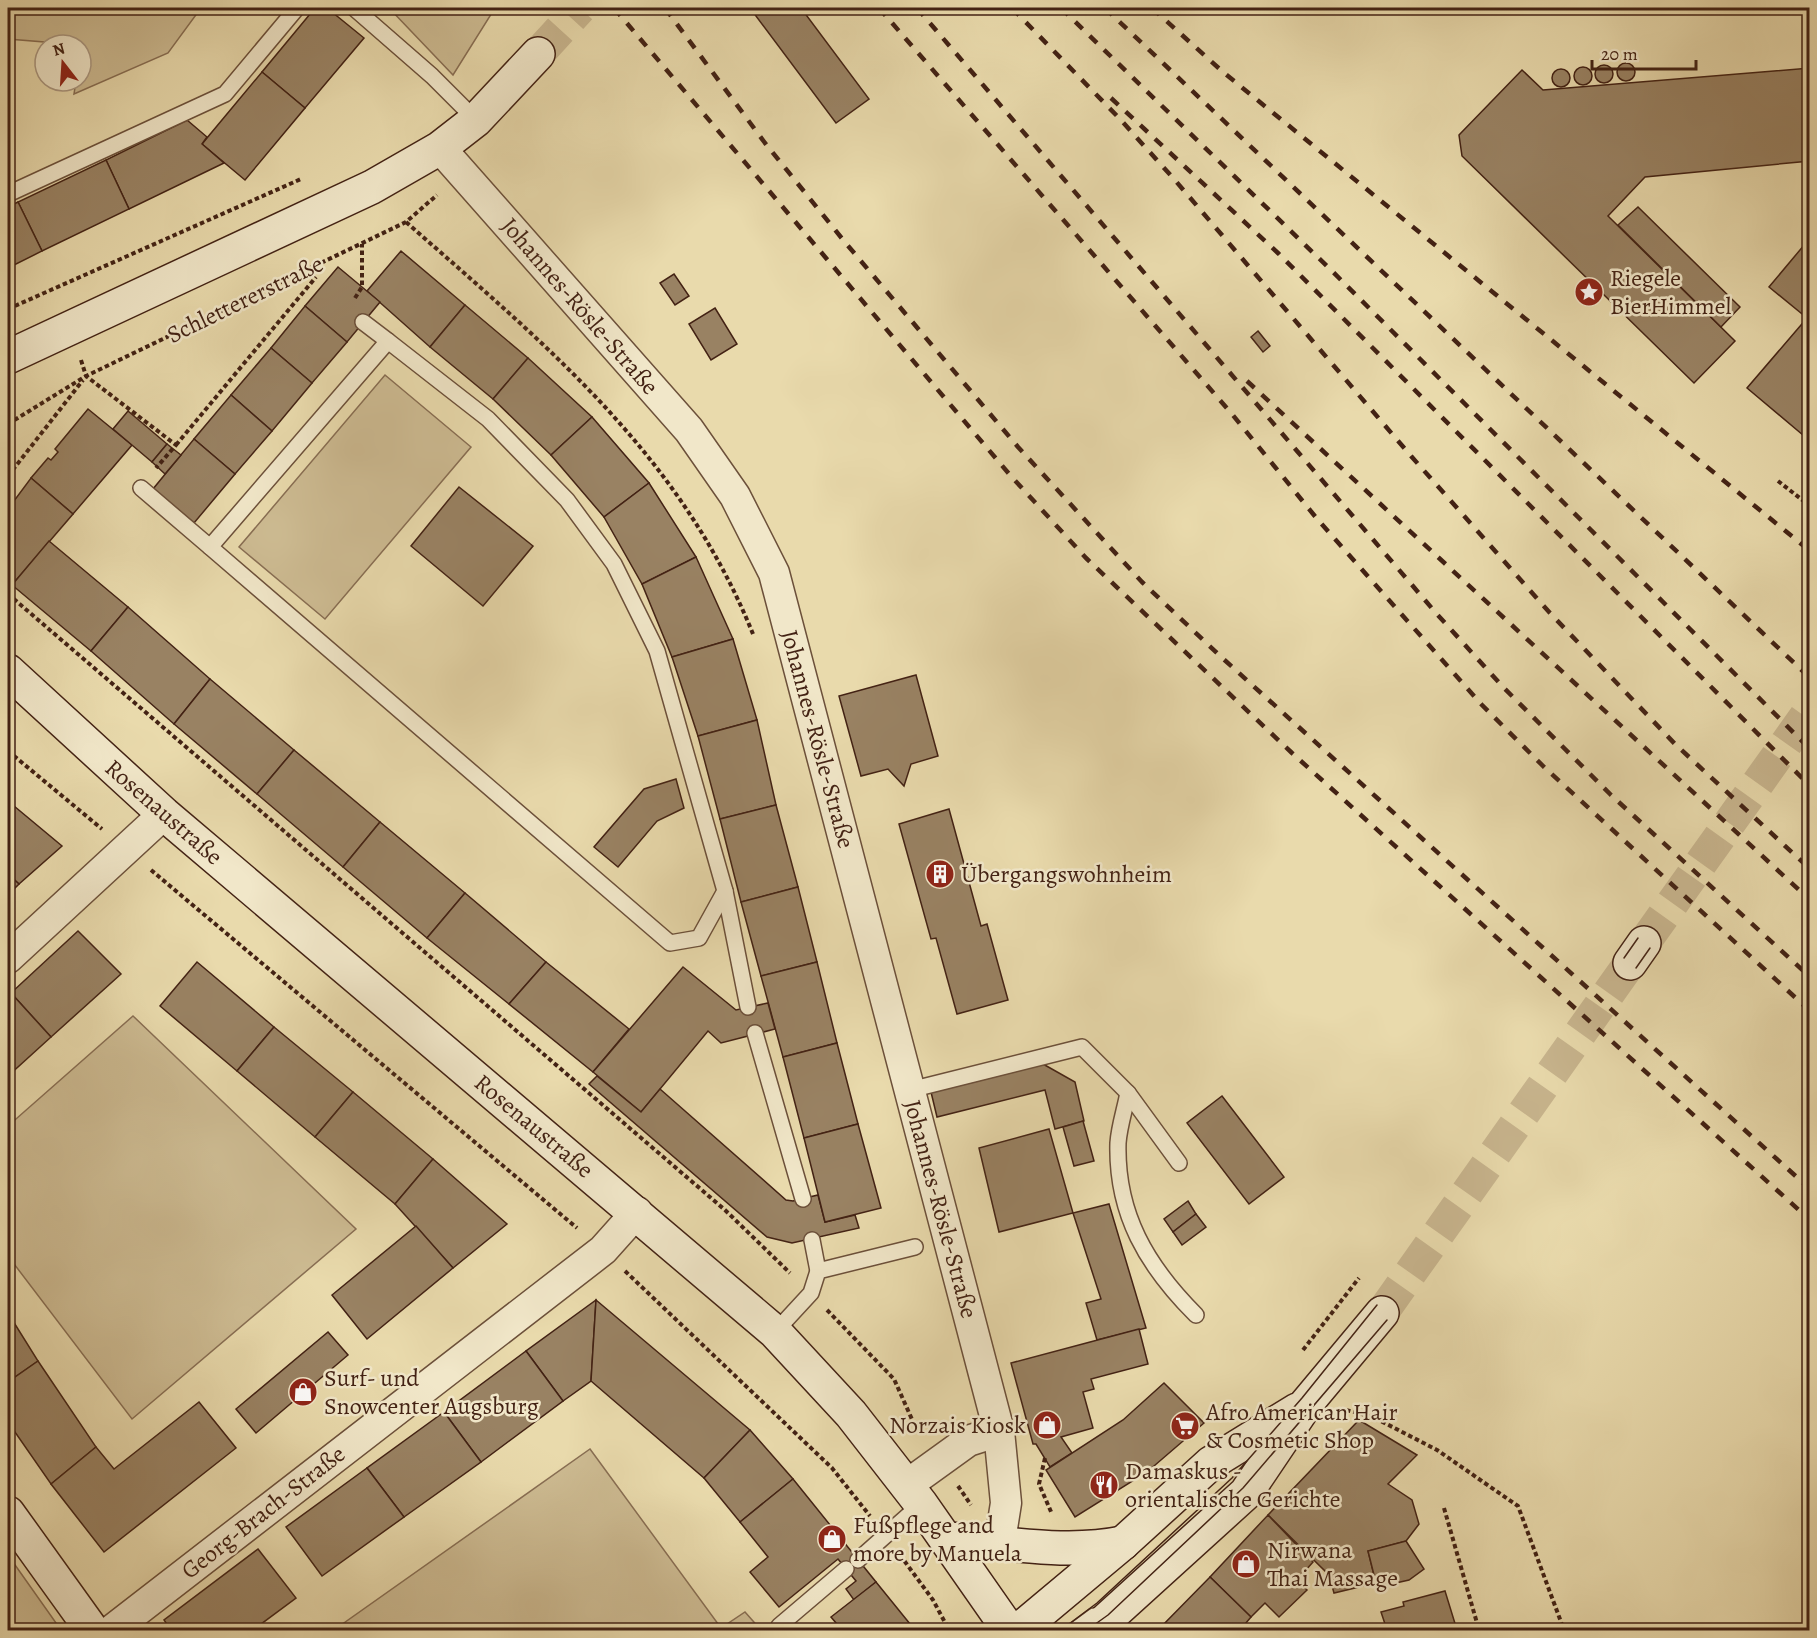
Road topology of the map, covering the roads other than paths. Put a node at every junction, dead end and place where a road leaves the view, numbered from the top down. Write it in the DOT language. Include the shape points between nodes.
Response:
graph roads {
  1 [pos="297,8"];
  2 [pos="354,8"];
  3 [pos="538,54"];
  4 [pos="476,120"];
  5 [pos="440,148"];
  6 [pos="8,194"];
  7 [pos="363,322"];
  8 [pos="388,341"];
  9 [pos="8,357"];
  10 [pos="141,488"];
  11 [pos="210,547"];
  12 [pos="8,671"];
  13 [pos="164,814"];
  14 [pos="725,891"];
  15 [pos="8,958"];
  16 [pos="748,1007"];
  17 [pos="755,1033"];
  18 [pos="910,1090"];
  19 [pos="1128,1094"];
  20 [pos="1179,1163"];
  21 [pos="803,1199"];
  22 [pos="637,1212"];
  23 [pos="812,1240"];
  24 [pos="915,1247"];
  25 [pos="818,1271"];
  26 [pos="1382,1312"];
  27 [pos="1196,1314"];
  28 [pos="774,1332"];
  29 [pos="1306,1404"];
  30 [pos="999,1431"];
  31 [pos="914,1495"];
  32 [pos="8,1513"];
  33 [pos="946,1539"];
  34 [pos="1000,1542"];
  35 [pos="1123,1543"];
  36 [pos="778,1626"];
  37 [pos="92,1630"];
  38 [pos="112,1630"];
  39 [pos="1009,1630"];
  40 [pos="1019,1630"];
  41 [pos="1075,1630"];
  42 [pos="1095,1630"];
  1 -- 6 [label="lane" via="225,94"];
  2 -- 4 [label="lane"];
  3 -- 4 [label="street, Schlettererstraße"];
  4 -- 5 [label="street, Schlettererstraße"];
  5 -- 9 [label="street, Schlettererstraße" via="372,187"];
  5 -- 18 [label="street, Johannes-Rösle-Straße" via="689,430 735,496 770,564"];
  7 -- 8 [label="lane"];
  8 -- 11 [label="lane"];
  8 -- 14 [label="lane" via="488,419 567,500 614,564 657,651"];
  10 -- 11 [label="lane"];
  11 -- 14 [label="lane" via="670,943 699,938"];
  12 -- 13 [label="street, Rosenaustraße"];
  13 -- 15 [label="street"];
  13 -- 22 [label="street, Rosenaustraße"];
  14 -- 16 [label="lane"];
  17 -- 21 [label="lane"];
  18 -- 19 [label="lane" via="1082,1047"];
  18 -- 30 [label="street, Johannes-Rösle-Straße"];
  19 -- 20 [label="lane"];
  19 -- 27 [label="lane" via="1118,1141 1119,1173 1130,1219 1136,1237 1165,1283"];
  22 -- 28 [label="street, Rosenaustraße"];
  22 -- 38 [label="street, Georg-Brach-Straße" via="603,1250"];
  23 -- 25 [label="lane"];
  24 -- 25 [label="lane"];
  25 -- 28 [label="lane" via="811,1293"];
  26 -- 29 [label="street"];
  28 -- 31 [label="street, Rosenaustraße" via="851,1414"];
  29 -- 35 [label="street" via="1211,1462"];
  29 -- 41 [label="lane" via="1238,1483 1164,1554"];
  29 -- 42 [label="street" via="1246,1493"];
  30 -- 31 [label="street" via="968,1441 940,1462"];
  30 -- 34 [label="street, Johannes-Rösle-Straße" via="1006,1503"];
  31 -- 33 [label="street, Rosenaustraße"];
  31 -- 36 [label="lane" via="886,1536"];
  32 -- 37 [label="street"];
  33 -- 34 [label="street"];
  33 -- 39 [label="street, Rosenaustraße"];
  34 -- 35 [label="street" via="1094,1549"];
  35 -- 40 [label="street"];
}
